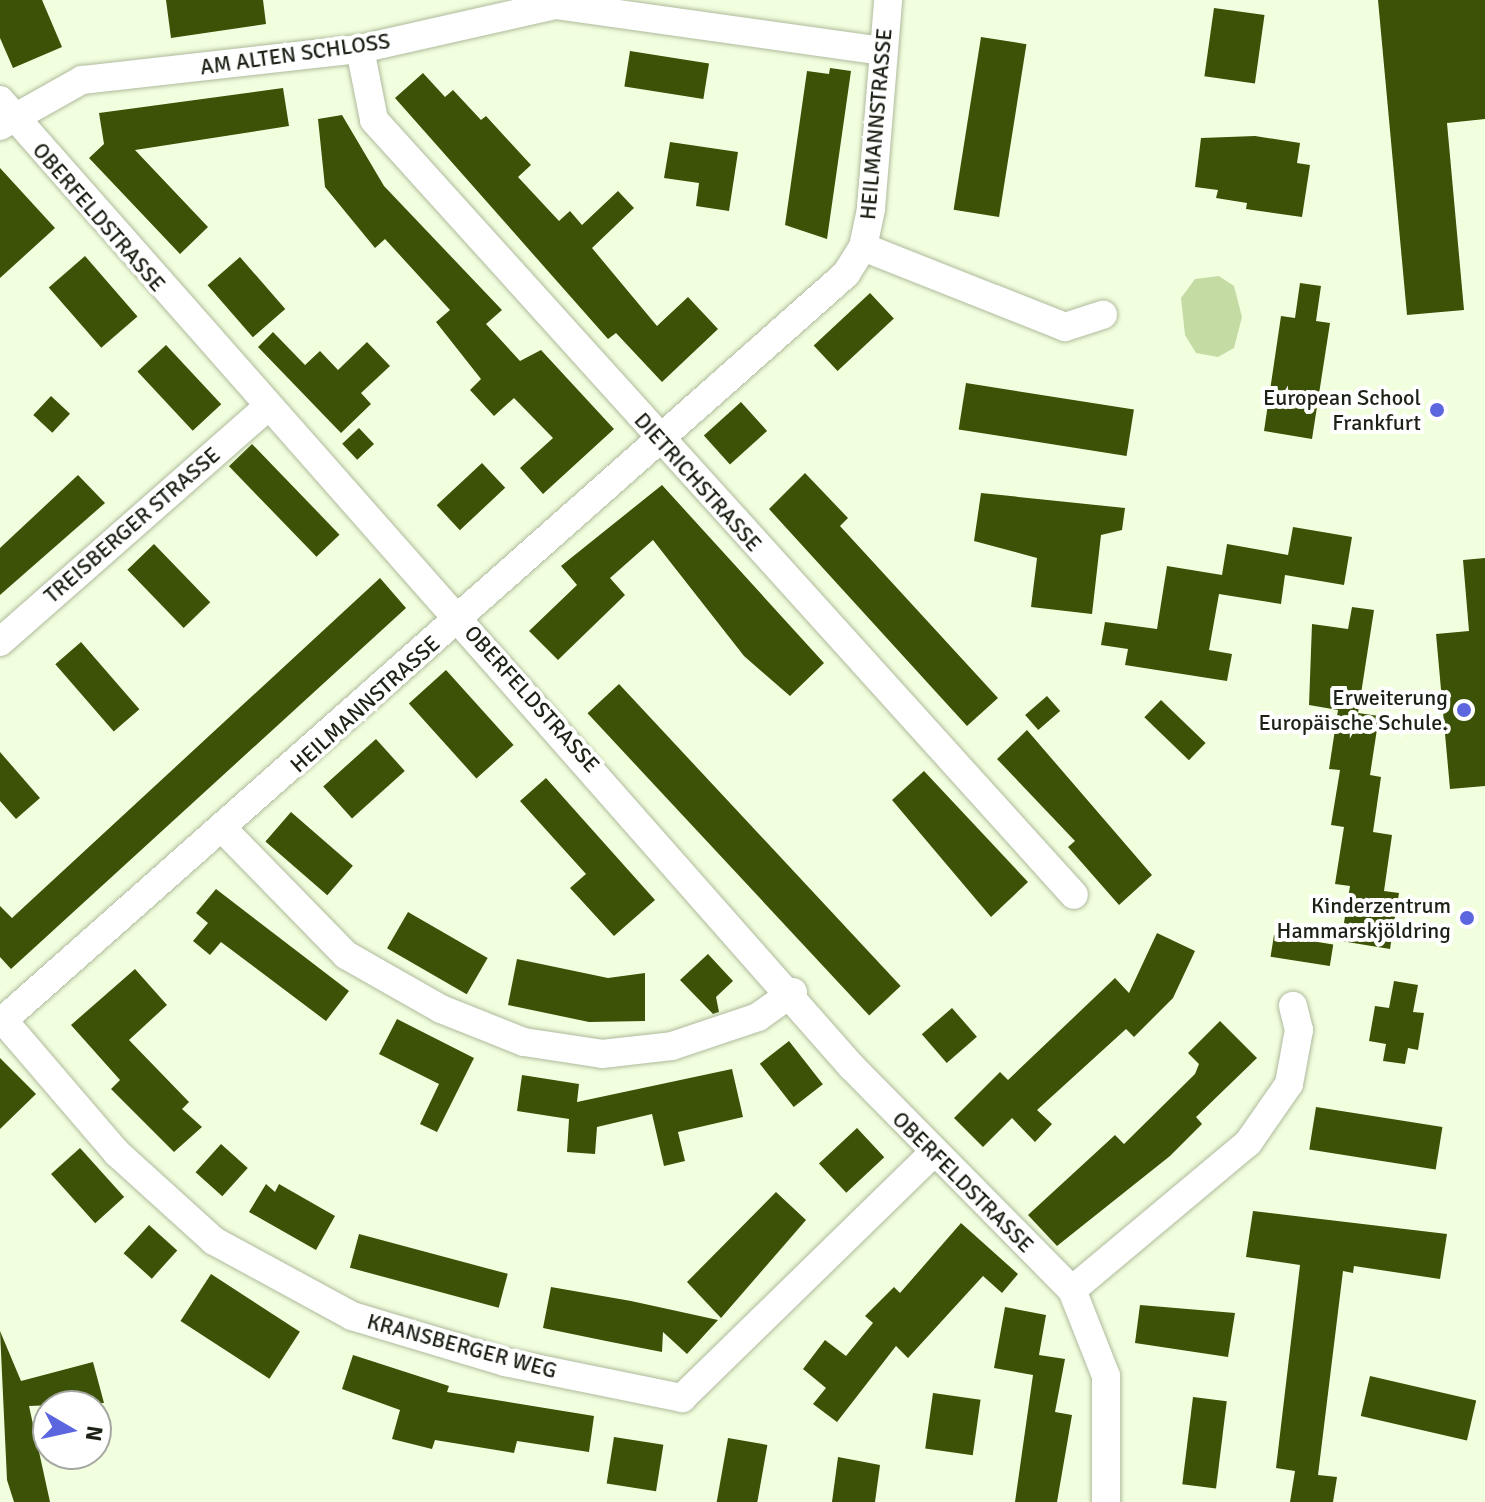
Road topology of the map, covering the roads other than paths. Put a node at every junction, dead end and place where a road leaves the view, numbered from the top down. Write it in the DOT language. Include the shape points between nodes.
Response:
graph roads {
  1 [pos="888,0"];
  2 [pos="360,49"];
  3 [pos="884,51"];
  4 [pos="4,114"];
  5 [pos="863,247"];
  6 [pos="1103,315"];
  7 [pos="265,409"];
  8 [pos="658,438"];
  9 [pos="461,618"];
  10 [pos="0,642"];
  11 [pos="224,830"];
  12 [pos="1074,895"];
  13 [pos="793,992"];
  14 [pos="1293,1006"];
  15 [pos="2,1022"];
  16 [pos="932,1154"];
  17 [pos="1072,1290"];
  18 [pos="1106,1502"];
  1 -- 3 [label="street, HEILMANNSTRASSE"];
  2 -- 3 [label="street, AM ALTEN SCHLOSS" via="555,5"];
  2 -- 4 [label="street, AM ALTEN SCHLOSS" via="82,80"];
  2 -- 8 [label="street, DIETRICHSTRASSE" via="374,120"];
  3 -- 5 [label="street, HEILMANNSTRASSE"];
  4 -- 7 [label="street, OBERFELDSTRASSE"];
  5 -- 6 [label="street, HEILMANNSTRASSE" via="1065,327"];
  5 -- 8 [label="street, HEILMANNSTRASSE" via="846,274"];
  7 -- 9 [label="street, OBERFELDSTRASSE"];
  7 -- 10 [label="street, TREISBERGER STRASSE"];
  8 -- 9 [label="street, HEILMANNSTRASSE"];
  8 -- 12 [label="street, DIETRICHSTRASSE"];
  9 -- 11 [label="street, HEILMANNSTRASSE"];
  9 -- 13 [label="street, OBERFELDSTRASSE"];
  11 -- 13 [label="street" via="346,955 441,1009 524,1042 602,1054 672,1046 758,1017"];
  11 -- 15 [label="street, HEILMANNSTRASSE"];
  13 -- 16 [label="street, OBERFELDSTRASSE"];
  14 -- 17 [label="street" via="1299,1030 1289,1084 1248,1143"];
  15 -- 16 [label="street, KRANSBERGER WEG" via="117,1153 214,1241 352,1316 505,1362 682,1398"];
  16 -- 17 [label="street, OBERFELDSTRASSE"];
  17 -- 18 [label="street, OBERFELDSTRASSE" via="1106,1376"];
}
